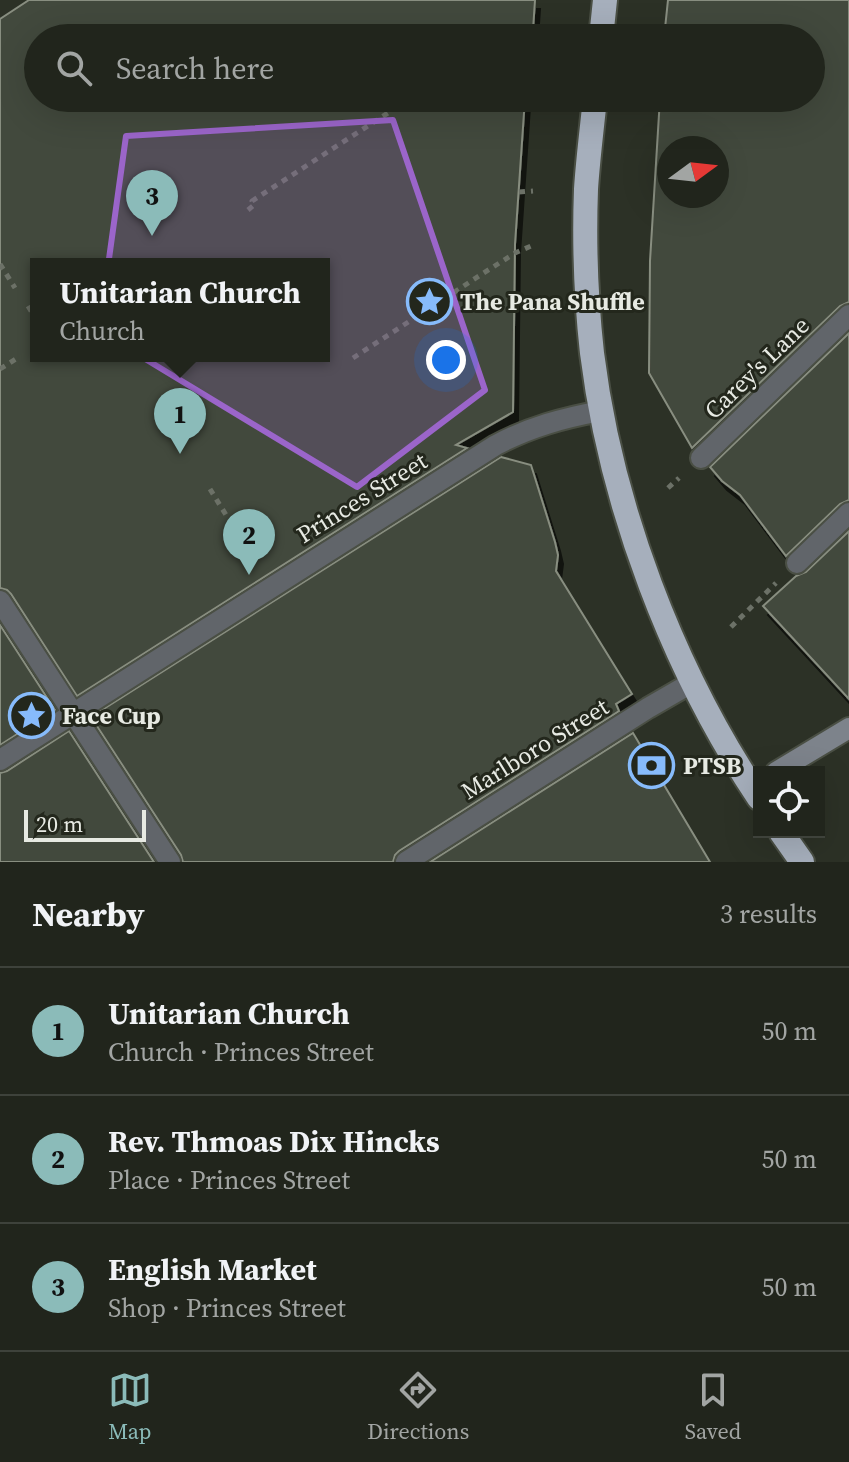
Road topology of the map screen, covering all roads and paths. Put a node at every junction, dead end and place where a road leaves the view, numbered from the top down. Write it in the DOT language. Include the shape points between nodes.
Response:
graph roads {
  1 [pos="605,0"];
  2 [pos="602,24"];
  3 [pos="389,112"];
  4 [pos="594,112"];
  5 [pos="533,191"];
  6 [pos="519,192"];
  7 [pos="248,210"];
  8 [pos="531,246"];
  9 [pos="0,264"];
  10 [pos="15,288"];
  11 [pos="28,306"];
  12 [pos="30,309"];
  13 [pos="849,315"];
  14 [pos="19,357"];
  15 [pos="353,358"];
  16 [pos="0,369"];
  17 [pos="601,411"];
  18 [pos="701,458"];
  19 [pos="210,489"];
  20 [pos="849,513"];
  21 [pos="797,563"];
  22 [pos="270,587"];
  23 [pos="0,601"];
  24 [pos="731,627"];
  25 [pos="693,682"];
  26 [pos="73,712"];
  27 [pos="849,728"];
  28 [pos="0,760"];
  29 [pos="786,766"];
  30 [pos="753,784"];
  31 [pos="785,838"];
  32 [pos="170,862"];
  33 [pos="406,862"];
  34 [pos="802,862"];
  1 -- 2 [label="highway"];
  3 -- 7 [label="path" via="252,201"];
  4 -- 17 [label="highway" via="586,241"];
  5 -- 6 [label="path"];
  8 -- 15 [label="path"];
  9 -- 10 [label="path"];
  11 -- 12 [label="path"];
  13 -- 18 [label="street, Carey's Lane"];
  14 -- 16 [label="path"];
  17 -- 22 [label="street, Princes Street" via="519,432"];
  17 -- 25 [label="highway" via="643,564"];
  19 -- 22 [label="path"];
  20 -- 21 [label="street"];
  21 -- 24 [label="path"];
  22 -- 26 [label="street, Princes Street"];
  23 -- 26 [label="street"];
  25 -- 30 [label="highway"];
  25 -- 33 [label="street, Marlboro Street"];
  26 -- 28 [label="street, Princes Street"];
  26 -- 32 [label="street"];
  27 -- 29 [label="street"];
  31 -- 34 [label="highway"];
}
